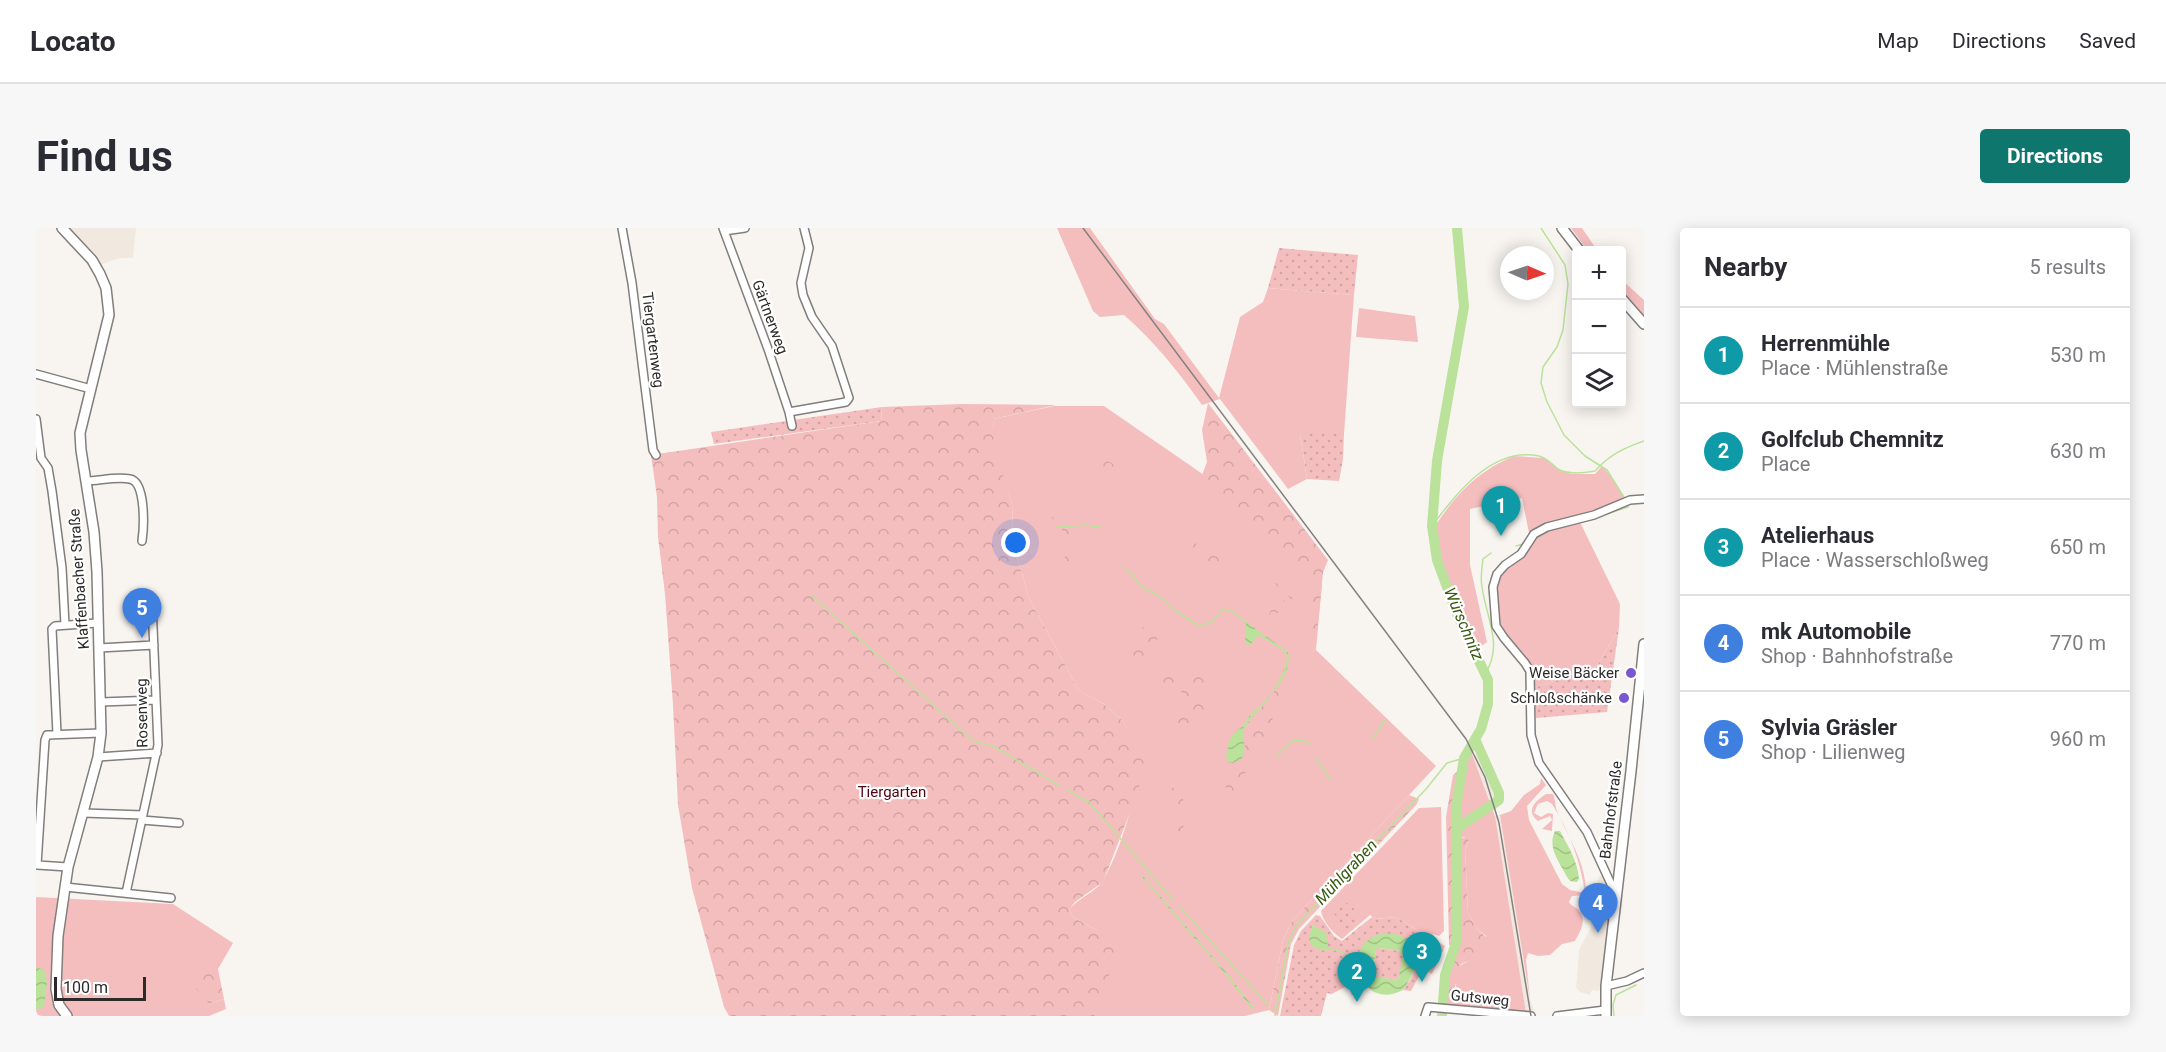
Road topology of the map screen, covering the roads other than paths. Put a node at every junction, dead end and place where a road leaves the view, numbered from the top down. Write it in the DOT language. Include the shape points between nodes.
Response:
graph roads {
  1 [pos="62,228"];
  2 [pos="621,228"];
  3 [pos="745,228"];
  4 [pos="804,228"];
  5 [pos="1562,228"];
  6 [pos="724,230"];
  7 [pos="1576,246"];
  8 [pos="1623,300"];
  9 [pos="1644,324"];
  10 [pos="36,374"];
  11 [pos="91,388"];
  12 [pos="789,412"];
  13 [pos="36,419"];
  14 [pos="792,426"];
  15 [pos="656,455"];
  16 [pos="86,481"];
  17 [pos="1644,499"];
  18 [pos="142,541"];
  19 [pos="152,604"];
  20 [pos="97,623"];
  21 [pos="65,625"];
  22 [pos="154,645"];
  23 [pos="1644,646"];
  24 [pos="99,648"];
  25 [pos="156,700"];
  26 [pos="101,702"];
  27 [pos="101,733"];
  28 [pos="57,734"];
  29 [pos="157,753"];
  30 [pos="98,757"];
  31 [pos="83,813"];
  32 [pos="143,818"];
  33 [pos="179,823"];
  34 [pos="68,867"];
  35 [pos="65,887"];
  36 [pos="126,893"];
  37 [pos="171,897"];
  38 [pos="1616,897"];
  39 [pos="1644,973"];
  40 [pos="1606,986"];
  41 [pos="1605,1013"];
  42 [pos="67,1016"];
  43 [pos="1425,1016"];
  44 [pos="1531,1016"];
  45 [pos="1557,1016"];
  1 -- 11 [label="street, Klaffenbacher Straße" via="92,260 106,288 109,315"];
  2 -- 15 [label="street, Tiergartenweg"];
  3 -- 6 [label="street, Gärtnerweg"];
  4 -- 12 [label="street" via="809,248 801,283 803,295 832,346 849,399"];
  5 -- 7 [label="street"];
  6 -- 12 [label="street, Gärtnerweg"];
  8 -- 9 [label="street"];
  10 -- 11 [label="street"];
  11 -- 16 [label="street, Klaffenbacher Straße" via="80,433"];
  12 -- 14 [label="street, Gärtnerweg"];
  13 -- 21 [label="street" via="41,458 48,468 52,491"];
  16 -- 18 [label="street" via="136,481 141,489"];
  16 -- 20 [label="street, Klaffenbacher Straße" via="94,532"];
  17 -- 38 [label="street" via="1626,501 1534,534 1521,554 1500,569 1493,587 1496,626 1530,671 1531,735 1539,763 1587,832"];
  19 -- 22 [label="street, Rosenweg"];
  20 -- 21 [label="street"];
  20 -- 24 [label="street, Klaffenbacher Straße"];
  21 -- 28 [label="street" via="52,629"];
  22 -- 24 [label="street"];
  22 -- 25 [label="street, Rosenweg"];
  23 -- 38 [label="street, Bahnhofstraße"];
  24 -- 26 [label="street, Klaffenbacher Straße"];
  25 -- 26 [label="street"];
  25 -- 29 [label="street, Rosenweg"];
  26 -- 27 [label="street, Klaffenbacher Straße"];
  27 -- 28 [label="street"];
  27 -- 30 [label="street, Klaffenbacher Straße"];
  28 -- 34 [label="street" via="47,735 45,740 37,865"];
  29 -- 30 [label="street"];
  29 -- 32 [label="street, Rosenweg"];
  30 -- 31 [label="street, Klaffenbacher Straße"];
  31 -- 32 [label="street"];
  31 -- 34 [label="street, Klaffenbacher Straße"];
  32 -- 33 [label="street"];
  32 -- 36 [label="street, Rosenweg"];
  34 -- 35 [label="street, Klaffenbacher Straße"];
  35 -- 36 [label="street"];
  35 -- 42 [label="street, Klaffenbacher Straße" via="56,989 59,1005"];
  36 -- 37 [label="street"];
  38 -- 40 [label="street, Bahnhofstraße"];
  39 -- 40 [label="street"];
  40 -- 41 [label="street, Bahnhofstraße"];
  41 -- 45 [label="street"];
  43 -- 44 [label="street, Gutsweg" via="1430,1007"];
}
